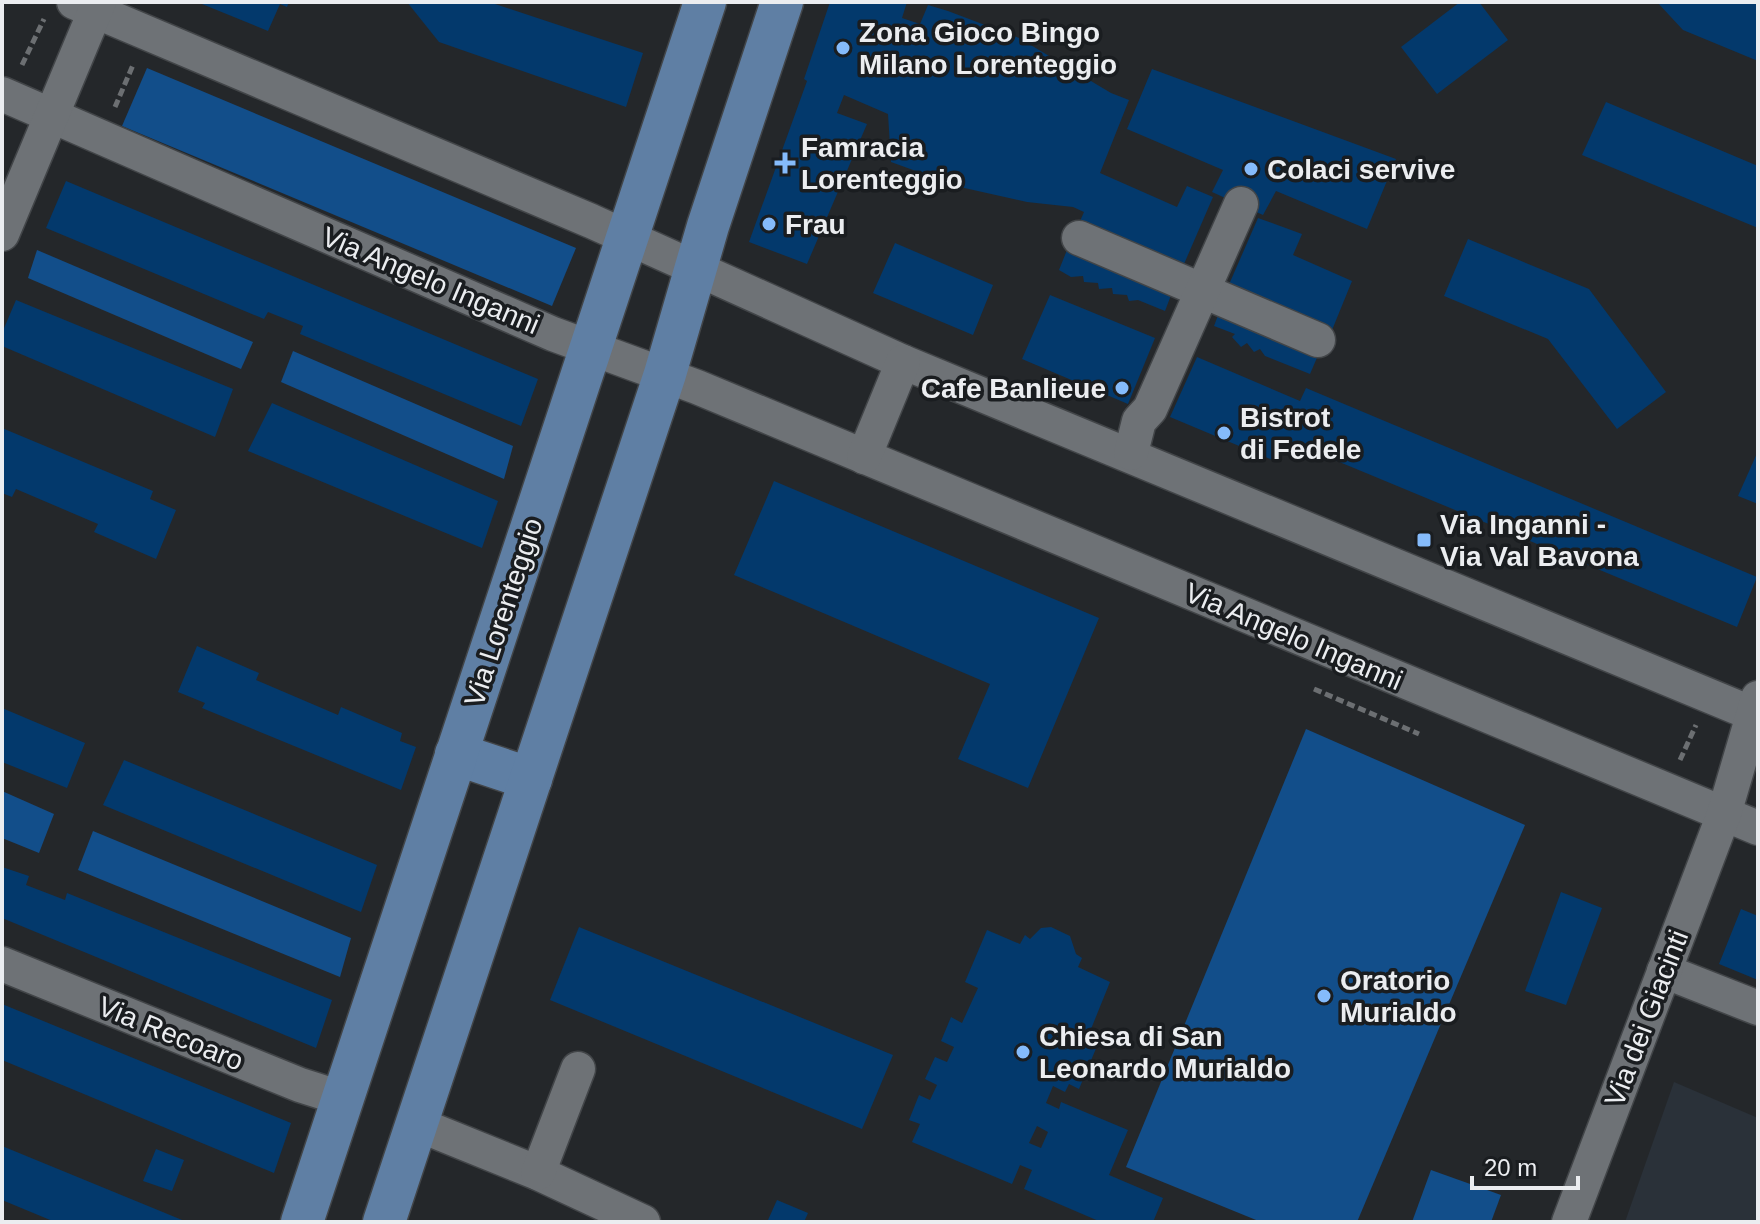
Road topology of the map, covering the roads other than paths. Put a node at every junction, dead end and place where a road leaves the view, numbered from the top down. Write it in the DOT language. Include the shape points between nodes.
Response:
graph roads {
  1 [pos="705,2"];
  2 [pos="780,2"];
  3 [pos="90,5"];
  4 [pos="11,81"];
  5 [pos="52,115"];
  6 [pos="1241,204"];
  7 [pos="2,234"];
  8 [pos="627,237"];
  9 [pos="1079,238"];
  10 [pos="695,270"];
  11 [pos="1201,289"];
  12 [pos="1318,340"];
  13 [pos="591,348"];
  14 [pos="903,362"];
  15 [pos="665,374"];
  16 [pos="1131,453"];
  17 [pos="864,457"];
  18 [pos="1756,709"];
  19 [pos="456,754"];
  20 [pos="531,779"];
  21 [pos="1724,814"];
  22 [pos="1758,828"];
  23 [pos="2,964"];
  24 [pos="1664,971"];
  25 [pos="1758,1008"];
  26 [pos="578,1069"];
  27 [pos="341,1098"];
  28 [pos="417,1124"];
  29 [pos="538,1173"];
  30 [pos="302,1222"];
  31 [pos="384,1222"];
  32 [pos="643,1222"];
  33 [pos="1569,1222"];
  1 -- 8 [label="main road, Via Lorenteggio"];
  2 -- 10 [label="main road"];
  3 -- 5 [label="street"];
  3 -- 8 [label="street"];
  4 -- 5 [label="street, Via Angelo Inganni"];
  5 -- 7 [label="street"];
  5 -- 13 [label="street, Via Angelo Inganni"];
  6 -- 11 [label="street"];
  8 -- 10 [label="street"];
  8 -- 13 [label="main road, Via Lorenteggio"];
  9 -- 11 [label="street"];
  10 -- 14 [label="street"];
  10 -- 15 [label="main road"];
  11 -- 12 [label="street"];
  11 -- 16 [label="street" via="1150,409 1139,421"];
  13 -- 15 [label="street, Via Angelo Inganni"];
  13 -- 19 [label="main road, Via Lorenteggio"];
  14 -- 16 [label="street"];
  14 -- 17 [label="street"];
  15 -- 17 [label="street, Via Angelo Inganni"];
  15 -- 20 [label="main road"];
  16 -- 18 [label="street"];
  17 -- 21 [label="street, Via Angelo Inganni"];
  18 -- 21 [label="street"];
  19 -- 20 [label="main road"];
  19 -- 27 [label="main road, Via Lorenteggio"];
  20 -- 28 [label="main road"];
  21 -- 22 [label="street, Via Angelo Inganni"];
  21 -- 24 [label="street, Via dei Giacinti"];
  23 -- 27 [label="street, Via Recoaro"];
  24 -- 25 [label="street"];
  24 -- 33 [label="street, Via dei Giacinti"];
  26 -- 29 [label="street"];
  27 -- 30 [label="main road, Via Lorenteggio"];
  28 -- 29 [label="street"];
  28 -- 31 [label="main road"];
  29 -- 32 [label="street"];
}
